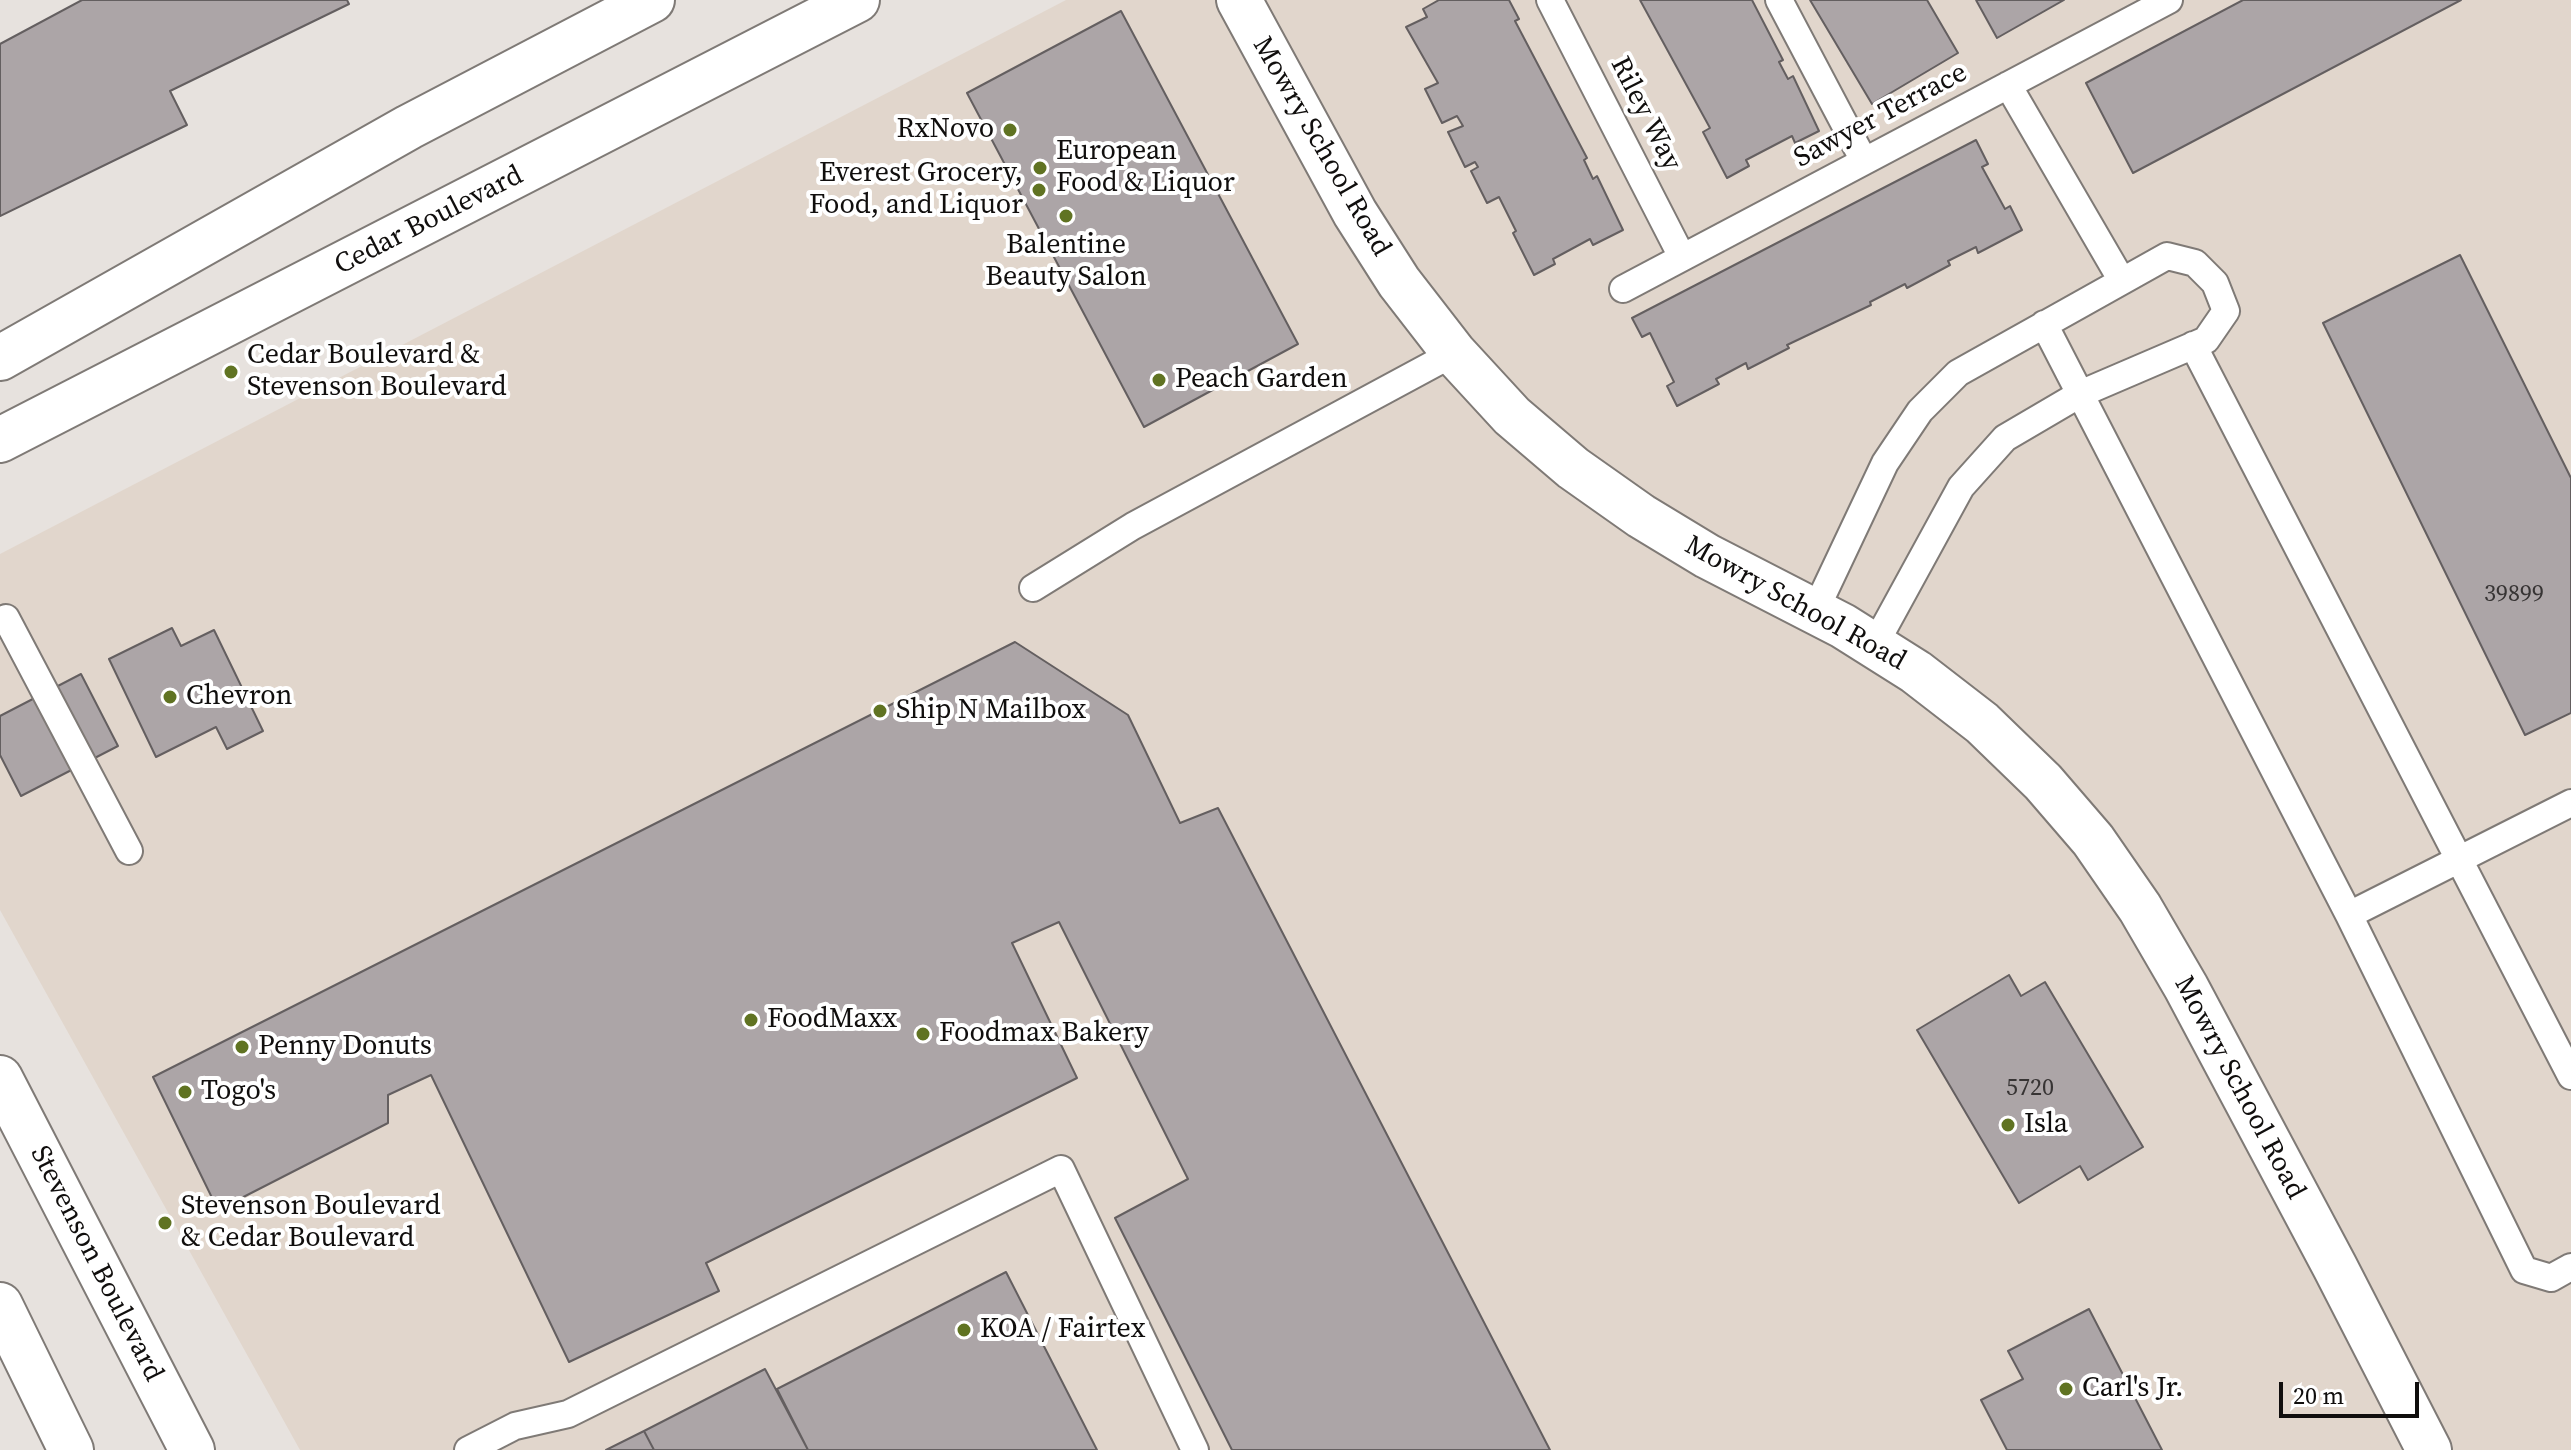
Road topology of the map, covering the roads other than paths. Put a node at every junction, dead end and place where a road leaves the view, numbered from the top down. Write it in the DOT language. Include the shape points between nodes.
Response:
graph roads {
  1 [pos="652,0"];
  2 [pos="857,0"];
  3 [pos="1239,0"];
  4 [pos="1550,0"];
  5 [pos="1779,0"];
  6 [pos="2169,0"];
  7 [pos="2123,11"];
  8 [pos="2008,85"];
  9 [pos="1864,161"];
  10 [pos="1682,257"];
  11 [pos="2122,281"];
  12 [pos="1623,289"];
  13 [pos="2044,324"];
  14 [pos="2193,345"];
  15 [pos="1454,353"];
  16 [pos="0,358"];
  17 [pos="2080,394"];
  18 [pos="0,440"];
  19 [pos="1033,588"];
  20 [pos="1815,611"];
  21 [pos="6,618"];
  22 [pos="1874,646"];
  23 [pos="2571,803"];
  24 [pos="129,851"];
  25 [pos="2458,860"];
  26 [pos="2349,915"];
  27 [pos="2571,1076"];
  28 [pos="0,1078"];
  29 [pos="2571,1267"];
  30 [pos="0,1305"];
  31 [pos="71,1450"];
  32 [pos="192,1450"];
  33 [pos="468,1450"];
  34 [pos="1195,1450"];
  35 [pos="2429,1450"];
  1 -- 16 [label="main road" via="409,127"];
  2 -- 18 [label="main road, Cedar Boulevard"];
  3 -- 15 [label="main road, Mowry School Road" via="1355,213"];
  4 -- 10 [label="lane, Riley Way"];
  5 -- 9 [label="lane"];
  6 -- 7 [label="lane, Sawyer Terrace"];
  7 -- 8 [label="lane, Sawyer Terrace"];
  8 -- 9 [label="lane, Sawyer Terrace"];
  8 -- 11 [label="lane"];
  9 -- 10 [label="lane, Sawyer Terrace"];
  10 -- 12 [label="lane, Sawyer Terrace"];
  11 -- 13 [label="lane"];
  11 -- 14 [label="lane" via="2167,256 2195,263 2215,283 2226,311 2206,340"];
  13 -- 17 [label="lane"];
  13 -- 20 [label="lane" via="1958,373 1920,411 1885,463"];
  14 -- 17 [label="lane"];
  14 -- 25 [label="lane"];
  15 -- 19 [label="lane" via="1133,526"];
  15 -- 20 [label="main road, Mowry School Road" via="1512,416 1596,484 1707,556"];
  17 -- 22 [label="lane" via="2005,438 1961,487"];
  17 -- 26 [label="lane"];
  20 -- 22 [label="main road, Mowry School Road"];
  21 -- 24 [label="lane"];
  22 -- 35 [label="main road, Mowry School Road" via="1982,723 2043,782 2093,840 2140,908"];
  23 -- 25 [label="lane"];
  25 -- 26 [label="lane"];
  25 -- 27 [label="lane"];
  26 -- 29 [label="lane" via="2524,1270 2551,1278"];
  28 -- 32 [label="main road, Stevenson Boulevard"];
  30 -- 31 [label="main road"];
  33 -- 34 [label="lane" via="515,1426 568,1414 1061,1169"];
}
